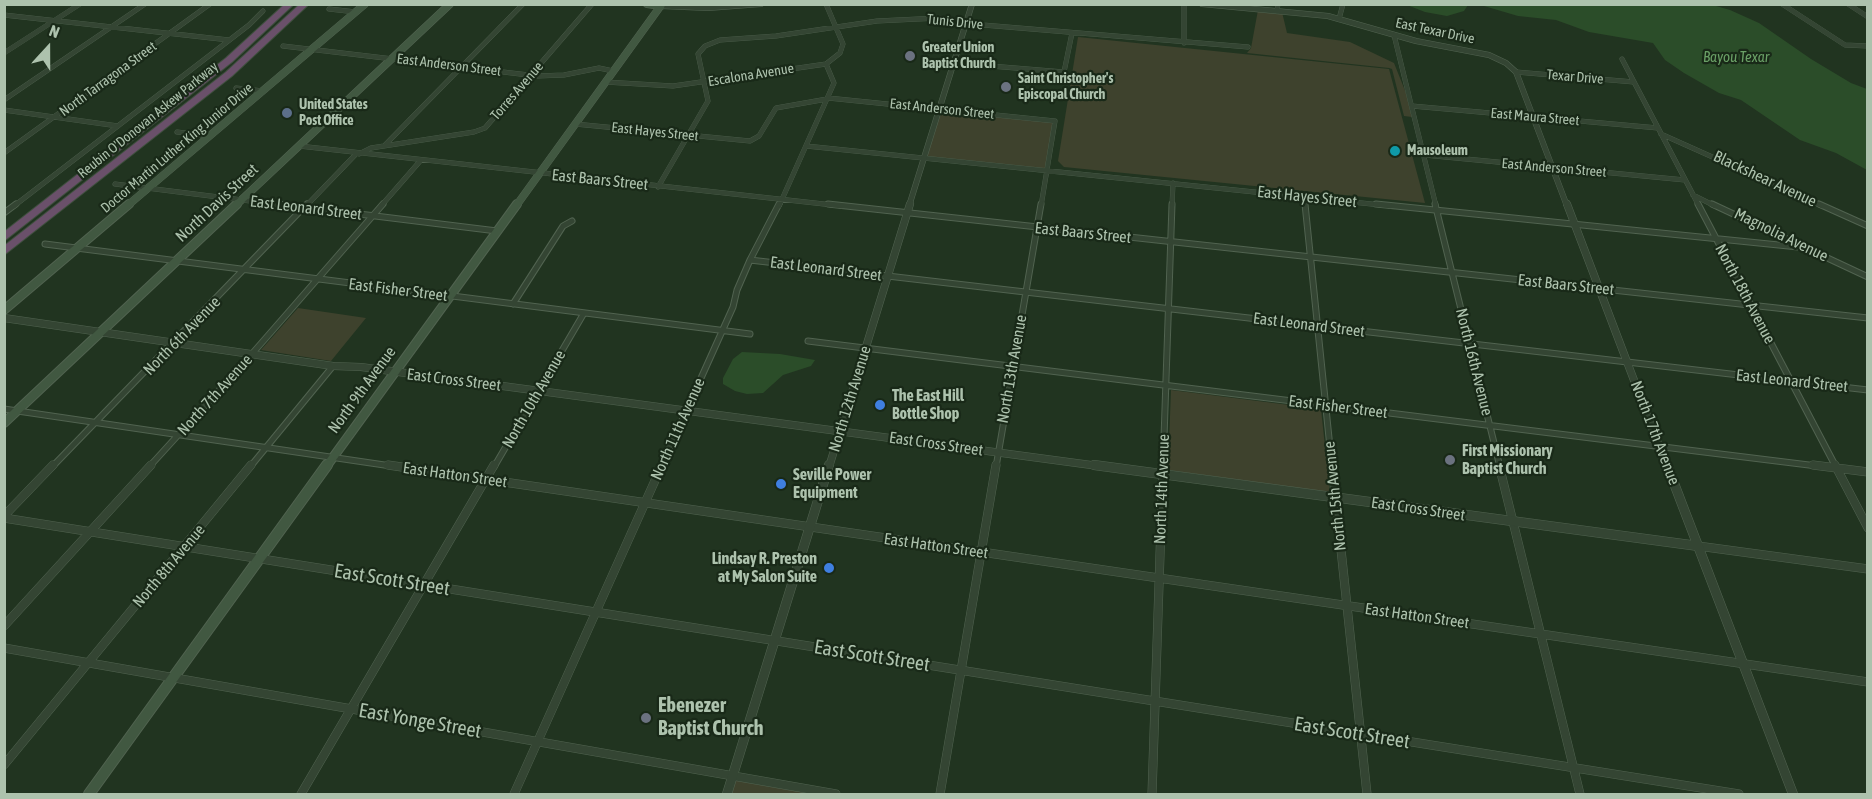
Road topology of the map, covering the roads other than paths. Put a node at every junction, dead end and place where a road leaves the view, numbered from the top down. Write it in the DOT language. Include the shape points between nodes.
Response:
graph roads {
  1 [pos="80,4"];
  2 [pos="145,4"];
  3 [pos="210,4"];
  4 [pos="290,4"];
  5 [pos="305,4"];
  6 [pos="365,4"];
  7 [pos="450,4"];
  8 [pos="523,4"];
  9 [pos="592,4"];
  10 [pos="647,4"];
  11 [pos="826,4"];
  12 [pos="972,4"];
  13 [pos="1184,4"];
  14 [pos="1202,4"];
  15 [pos="1343,4"];
  16 [pos="1782,4"];
  17 [pos="1848,4"];
  18 [pos="661,5"];
  19 [pos="759,5"];
  20 [pos="1210,5"];
  21 [pos="1278,8"];
  22 [pos="329,9"];
  23 [pos="263,11"];
  24 [pos="356,12"];
  25 [pos="4,15"];
  26 [pos="1868,17"];
  27 [pos="1339,19"];
  28 [pos="55,21"];
  29 [pos="966,22"];
  30 [pos="112,27"];
  31 [pos="836,27"];
  32 [pos="1072,33"];
  33 [pos="170,34"];
  34 [pos="1394,35"];
  35 [pos="229,40"];
  36 [pos="1184,43"];
  37 [pos="284,46"];
  38 [pos="1868,46"];
  39 [pos="1248,47"];
  40 [pos="312,50"];
  41 [pos="4,53"];
  42 [pos="1622,58"];
  43 [pos="392,59"];
  44 [pos="954,63"];
  45 [pos="826,64"];
  46 [pos="463,67"];
  47 [pos="612,71"];
  48 [pos="1516,72"];
  49 [pos="531,75"];
  50 [pos="605,82"];
  51 [pos="704,82"];
  52 [pos="1634,82"];
  53 [pos="236,88"];
  54 [pos="263,91"];
  55 [pos="827,98"];
  56 [pos="4,100"];
  57 [pos="1412,106"];
  58 [pos="939,109"];
  59 [pos="4,110"];
  60 [pos="54,117"];
  61 [pos="1533,117"];
  62 [pos="1054,121"];
  63 [pos="575,124"];
  64 [pos="118,126"];
  65 [pos="1660,131"];
  66 [pos="177,132"];
  67 [pos="688,135"];
  68 [pos="210,136"];
  69 [pos="735,140"];
  70 [pos="299,146"];
  71 [pos="385,146"];
  72 [pos="806,146"];
  73 [pos="4,153"];
  74 [pos="358,154"];
  75 [pos="1424,155"];
  76 [pos="924,158"];
  77 [pos="421,160"];
  78 [pos="1553,168"];
  79 [pos="1046,170"];
  80 [pos="539,174"];
  81 [pos="1685,180"];
  82 [pos="1173,183"];
  83 [pos="116,184"];
  84 [pos="658,186"];
  85 [pos="148,189"];
  86 [pos="1693,195"];
  87 [pos="1304,197"];
  88 [pos="781,200"];
  89 [pos="240,201"];
  90 [pos="4,205"];
  91 [pos="14,206"];
  92 [pos="304,208"];
  93 [pos="1437,210"];
  94 [pos="4,213"];
  95 [pos="907,214"];
  96 [pos="373,216"];
  97 [pos="572,221"];
  98 [pos="1574,224"];
  99 [pos="1868,226"];
  100 [pos="1036,227"];
  101 [pos="497,231"];
  102 [pos="4,238"];
  103 [pos="1716,238"];
  104 [pos="1171,242"];
  105 [pos="45,244"];
  106 [pos="1808,248"];
  107 [pos="76,250"];
  108 [pos="4,252"];
  109 [pos="1310,258"];
  110 [pos="750,260"];
  111 [pos="176,262"];
  112 [pos="245,270"];
  113 [pos="1453,273"];
  114 [pos="888,276"];
  115 [pos="1868,277"];
  116 [pos="317,279"];
  117 [pos="1599,289"];
  118 [pos="1025,292"];
  119 [pos="450,296"];
  120 [pos="513,304"];
  121 [pos="1751,305"];
  122 [pos="1168,309"];
  123 [pos="4,310"];
  124 [pos="584,313"];
  125 [pos="4,318"];
  126 [pos="1868,318"];
  127 [pos="1317,327"];
  128 [pos="722,330"];
  129 [pos="102,331"];
  130 [pos="750,334"];
  131 [pos="176,342"];
  132 [pos="808,342"];
  133 [pos="1470,344"];
  134 [pos="865,348"];
  135 [pos="251,355"];
  136 [pos="1627,362"];
  137 [pos="333,366"];
  138 [pos="1013,366"];
  139 [pos="394,372"];
  140 [pos="1790,381"];
  141 [pos="1166,386"];
  142 [pos="1868,390"];
  143 [pos="538,391"];
  144 [pos="1326,405"];
  145 [pos="4,409"];
  146 [pos="686,410"];
  147 [pos="18,411"];
  148 [pos="97,422"];
  149 [pos="4,423"];
  150 [pos="1490,426"];
  151 [pos="840,431"];
  152 [pos="179,435"];
  153 [pos="266,447"];
  154 [pos="1660,447"];
  155 [pos="998,452"];
  156 [pos="333,457"];
  157 [pos="1836,468"];
  158 [pos="1868,472"];
  159 [pos="1163,474"];
  160 [pos="486,480"];
  161 [pos="1335,498"];
  162 [pos="645,503"];
  163 [pos="4,517"];
  164 [pos="1513,521"];
  165 [pos="810,527"];
  166 [pos="1868,528"];
  167 [pos="90,531"];
  168 [pos="1698,546"];
  169 [pos="185,547"];
  170 [pos="981,552"];
  171 [pos="259,558"];
  172 [pos="1868,569"];
  173 [pos="1160,578"];
  174 [pos="424,585"];
  175 [pos="1347,606"];
  176 [pos="596,612"];
  177 [pos="4,626"];
  178 [pos="1541,634"];
  179 [pos="775,641"];
  180 [pos="4,648"];
  181 [pos="88,663"];
  182 [pos="1743,664"];
  183 [pos="961,670"];
  184 [pos="174,678"];
  185 [pos="1868,682"];
  186 [pos="1155,701"];
  187 [pos="351,709"];
  188 [pos="1360,734"];
  189 [pos="538,742"];
  190 [pos="4,765"];
  191 [pos="1574,768"];
  192 [pos="733,776"];
  193 [pos="89,795"];
  194 [pos="301,795"];
  195 [pos="514,795"];
  196 [pos="728,795"];
  197 [pos="836,795"];
  198 [pos="940,795"];
  199 [pos="1152,795"];
  200 [pos="1367,795"];
  201 [pos="1580,795"];
  202 [pos="1739,795"];
  203 [pos="1793,795"];
  1 -- 28 [label="street"];
  2 -- 30 [label="street"];
  3 -- 33 [label="street, North Tarragona Street"];
  4 -- 102 [label="highway, Reubin O'Donovan Askew Parkway" via="229,60"];
  5 -- 108 [label="highway, Reubin O'Donovan Askew Parkway" via="229,74"];
  6 -- 24 [label="main road, Doctor Martin Luther King Junior Drive"];
  7 -- 43 [label="main road, North Davis Street"];
  8 -- 46 [label="street, North 6th Avenue"];
  9 -- 49 [label="street, Torres Avenue"];
  10 -- 18 [label="main road"];
  11 -- 31 [label="street"];
  12 -- 29 [label="street, North 12th Avenue"];
  13 -- 36 [label="street"];
  14 -- 20 [label="street, East Texar Drive"];
  15 -- 27 [label="street"];
  16 -- 38 [label="street" via="1850,46"];
  17 -- 26 [label="street"];
  18 -- 19 [label="street"];
  18 -- 47 [label="main road, North 9th Avenue"];
  20 -- 21 [label="street, East Texar Drive"];
  21 -- 27 [label="street, East Texar Drive"];
  22 -- 24 [label="street"];
  23 -- 35 [label="street"];
  24 -- 40 [label="main road, Doctor Martin Luther King Junior Drive"];
  25 -- 28 [label="street"];
  27 -- 34 [label="street, East Texar Drive"];
  28 -- 30 [label="street"];
  28 -- 41 [label="street"];
  29 -- 31 [label="street, Tunis Drive" via="912,18"];
  29 -- 32 [label="street, Tunis Drive"];
  29 -- 44 [label="street, North 12th Avenue"];
  30 -- 33 [label="street"];
  30 -- 56 [label="street"];
  31 -- 45 [label="street" via="842,48"];
  31 -- 51 [label="street, Tunis Drive" via="710,43 697,57"];
  32 -- 36 [label="street, Tunis Drive"];
  32 -- 44 [label="street" via="1064,72"];
  33 -- 35 [label="street"];
  33 -- 60 [label="street, North Tarragona Street"];
  34 -- 48 [label="street, East Texar Drive" via="1489,55"];
  34 -- 57 [label="street, North 16th Avenue"];
  35 -- 64 [label="street"];
  36 -- 39 [label="street, Tunis Drive"];
  37 -- 40 [label="street, East Anderson Street"];
  40 -- 43 [label="street, East Anderson Street"];
  40 -- 54 [label="main road, Doctor Martin Luther King Junior Drive"];
  42 -- 52 [label="street, North 18th Avenue"];
  43 -- 46 [label="street, East Anderson Street"];
  43 -- 70 [label="main road, North Davis Street"];
  44 -- 58 [label="street, North 12th Avenue"];
  45 -- 51 [label="street, Escalona Avenue"];
  45 -- 55 [label="street, North 11th Avenue" via="834,83"];
  46 -- 49 [label="street, East Anderson Street"];
  46 -- 71 [label="street, North 6th Avenue"];
  47 -- 49 [label="street, East Anderson Street" via="599,68 564,75"];
  47 -- 50 [label="main road, North 9th Avenue"];
  48 -- 52 [label="street, Texar Drive"];
  48 -- 61 [label="street, North 17th Avenue"];
  49 -- 71 [label="street, Torres Avenue" via="488,125 479,130"];
  50 -- 51 [label="street, Escalona Avenue" via="646,86"];
  50 -- 63 [label="main road, North 9th Avenue"];
  51 -- 67 [label="street" via="708,101"];
  52 -- 65 [label="street, North 18th Avenue"];
  53 -- 54 [label="street"];
  54 -- 68 [label="main road, Doctor Martin Luther King Junior Drive"];
  55 -- 58 [label="street, East Anderson Street"];
  55 -- 69 [label="street, East Anderson Street" via="776,108 758,138"];
  55 -- 72 [label="street, North 11th Avenue"];
  57 -- 61 [label="street, East Maura Street"];
  57 -- 75 [label="street, North 16th Avenue"];
  58 -- 62 [label="street, East Anderson Street"];
  58 -- 76 [label="street, North 12th Avenue"];
  59 -- 60 [label="street"];
  60 -- 64 [label="street"];
  60 -- 73 [label="street, North Tarragona Street"];
  61 -- 65 [label="street, East Maura Street"];
  61 -- 78 [label="street, North 17th Avenue"];
  62 -- 79 [label="street, North 13th Avenue"];
  63 -- 67 [label="street, East Hayes Street"];
  63 -- 80 [label="main road, North 9th Avenue"];
  64 -- 91 [label="street"];
  65 -- 81 [label="street, North 18th Avenue"];
  65 -- 99 [label="street, Blackshear Avenue"];
  66 -- 68 [label="street"];
  67 -- 69 [label="street, East Hayes Street"];
  67 -- 84 [label="street"];
  68 -- 85 [label="main road, Doctor Martin Luther King Junior Drive"];
  70 -- 74 [label="street, East Baars Street"];
  70 -- 89 [label="main road, North Davis Street"];
  71 -- 74 [label="street, North 6th Avenue"];
  72 -- 76 [label="street, East Hayes Street"];
  72 -- 88 [label="street, North 11th Avenue"];
  74 -- 77 [label="street, East Baars Street"];
  74 -- 92 [label="street, North 6th Avenue"];
  75 -- 78 [label="street, East Anderson Street"];
  75 -- 93 [label="street, North 16th Avenue"];
  76 -- 79 [label="street, East Hayes Street"];
  76 -- 95 [label="street, North 12th Avenue"];
  77 -- 80 [label="street, East Baars Street"];
  77 -- 96 [label="street, North 7th Avenue"];
  78 -- 81 [label="street, East Anderson Street"];
  78 -- 98 [label="street, North 17th Avenue"];
  79 -- 82 [label="street, East Hayes Street"];
  79 -- 100 [label="street, North 13th Avenue"];
  80 -- 84 [label="street, East Baars Street"];
  80 -- 101 [label="main road, North 9th Avenue"];
  81 -- 86 [label="street, North 18th Avenue"];
  82 -- 87 [label="street, East Hayes Street"];
  82 -- 104 [label="street, North 14th Avenue"];
  83 -- 85 [label="street, East Leonard Street"];
  84 -- 88 [label="street, East Baars Street"];
  85 -- 89 [label="street, East Leonard Street"];
  85 -- 107 [label="main road, Doctor Martin Luther King Junior Drive"];
  86 -- 103 [label="street, North 18th Avenue"];
  86 -- 106 [label="street, Magnolia Avenue"];
  87 -- 93 [label="street, East Hayes Street"];
  87 -- 109 [label="street, North 15th Avenue"];
  88 -- 95 [label="street, East Baars Street"];
  88 -- 110 [label="street, North 11th Avenue"];
  89 -- 92 [label="street, East Leonard Street"];
  89 -- 111 [label="main road, North Davis Street"];
  90 -- 91 [label="street"];
  91 -- 94 [label="street"];
  92 -- 96 [label="street, East Leonard Street"];
  92 -- 112 [label="street, North 6th Avenue"];
  93 -- 98 [label="street, East Hayes Street"];
  93 -- 113 [label="street, North 16th Avenue"];
  95 -- 100 [label="street, East Baars Street"];
  95 -- 114 [label="street, North 12th Avenue"];
  96 -- 101 [label="street, East Leonard Street"];
  96 -- 116 [label="street, North 7th Avenue"];
  97 -- 120 [label="street" via="563,226"];
  98 -- 103 [label="street, East Hayes Street"];
  98 -- 117 [label="street, North 17th Avenue"];
  100 -- 104 [label="street, East Baars Street"];
  100 -- 118 [label="street, North 13th Avenue"];
  101 -- 119 [label="main road, North 9th Avenue"];
  103 -- 106 [label="street, East Hayes Street"];
  103 -- 121 [label="street, North 18th Avenue"];
  104 -- 109 [label="street, East Baars Street"];
  104 -- 122 [label="street, North 14th Avenue"];
  105 -- 107 [label="street, East Fisher Street"];
  106 -- 115 [label="street, Magnolia Avenue"];
  107 -- 111 [label="street, East Fisher Street"];
  107 -- 123 [label="main road, Doctor Martin Luther King Junior Drive"];
  109 -- 113 [label="street, East Baars Street"];
  109 -- 127 [label="street, North 15th Avenue"];
  110 -- 114 [label="street, East Leonard Street"];
  110 -- 128 [label="street, North 11th Avenue"];
  111 -- 112 [label="street, East Fisher Street"];
  111 -- 129 [label="main road, North Davis Street"];
  112 -- 116 [label="street, East Fisher Street"];
  112 -- 131 [label="street, North 6th Avenue"];
  113 -- 117 [label="street, East Baars Street"];
  113 -- 133 [label="street, North 16th Avenue"];
  114 -- 118 [label="street, East Leonard Street"];
  114 -- 134 [label="street, North 12th Avenue"];
  116 -- 119 [label="street, East Fisher Street"];
  116 -- 135 [label="street, North 7th Avenue"];
  117 -- 121 [label="street, East Baars Street"];
  117 -- 136 [label="street, North 17th Avenue"];
  118 -- 122 [label="street, East Leonard Street"];
  118 -- 138 [label="street, North 13th Avenue"];
  119 -- 120 [label="street, East Fisher Street"];
  119 -- 139 [label="main road, North 9th Avenue"];
  120 -- 124 [label="street, East Fisher Street"];
  121 -- 126 [label="street, East Baars Street"];
  121 -- 140 [label="street, North 18th Avenue"];
  122 -- 127 [label="street, East Leonard Street"];
  122 -- 141 [label="street, North 14th Avenue"];
  124 -- 128 [label="street, East Fisher Street"];
  124 -- 143 [label="street, North 10th Avenue"];
  125 -- 129 [label="street, East Cross Street"];
  127 -- 133 [label="street, East Leonard Street"];
  127 -- 144 [label="street, North 15th Avenue"];
  128 -- 130 [label="street, East Fisher Street"];
  128 -- 146 [label="street, North 11th Avenue"];
  129 -- 131 [label="street, East Cross Street"];
  129 -- 147 [label="main road, North Davis Street"];
  131 -- 135 [label="street, East Cross Street"];
  131 -- 148 [label="street, North 6th Avenue"];
  132 -- 134 [label="street, East Fisher Street"];
  133 -- 136 [label="street, East Leonard Street"];
  133 -- 150 [label="street, North 16th Avenue"];
  134 -- 138 [label="street, East Fisher Street"];
  134 -- 151 [label="street, North 12th Avenue"];
  135 -- 137 [label="street, East Cross Street"];
  135 -- 152 [label="street, North 7th Avenue"];
  136 -- 140 [label="street, East Leonard Street"];
  136 -- 154 [label="street, North 17th Avenue"];
  137 -- 139 [label="street, East Cross Street"];
  137 -- 153 [label="street, North 8th Avenue"];
  138 -- 141 [label="street, East Fisher Street"];
  138 -- 155 [label="street, North 13th Avenue"];
  139 -- 143 [label="street, East Cross Street"];
  139 -- 156 [label="main road, North 9th Avenue"];
  140 -- 142 [label="street, East Leonard Street"];
  140 -- 157 [label="street, North 18th Avenue"];
  141 -- 144 [label="street, East Fisher Street"];
  141 -- 159 [label="street, North 14th Avenue"];
  143 -- 146 [label="street, East Cross Street"];
  143 -- 160 [label="street, North 10th Avenue"];
  144 -- 150 [label="street, East Fisher Street"];
  144 -- 161 [label="street, North 15th Avenue"];
  145 -- 147 [label="street, East Hatton Street"];
  146 -- 151 [label="street, East Cross Street"];
  146 -- 162 [label="street, North 11th Avenue"];
  147 -- 148 [label="street, East Hatton Street"];
  147 -- 149 [label="main road, North Davis Street"];
  148 -- 152 [label="street, East Hatton Street"];
  148 -- 163 [label="street, North 6th Avenue"];
  150 -- 154 [label="street, East Fisher Street"];
  150 -- 164 [label="street, North 16th Avenue"];
  151 -- 155 [label="street, East Cross Street"];
  151 -- 165 [label="street, North 12th Avenue"];
  152 -- 153 [label="street, East Hatton Street"];
  152 -- 167 [label="street, North 7th Avenue"];
  153 -- 156 [label="street, East Hatton Street"];
  153 -- 169 [label="street, North 8th Avenue"];
  154 -- 157 [label="street, East Fisher Street"];
  154 -- 168 [label="street, North 17th Avenue"];
  155 -- 159 [label="street, East Cross Street"];
  155 -- 170 [label="street, North 13th Avenue"];
  156 -- 160 [label="street, East Hatton Street"];
  156 -- 171 [label="main road, North 9th Avenue"];
  157 -- 158 [label="street, East Fisher Street"];
  157 -- 166 [label="street, North 18th Avenue"];
  159 -- 161 [label="street, East Cross Street"];
  159 -- 173 [label="street, North 14th Avenue"];
  160 -- 162 [label="street, East Hatton Street"];
  160 -- 174 [label="street, North 10th Avenue"];
  161 -- 164 [label="street, East Cross Street"];
  161 -- 175 [label="street, North 15th Avenue"];
  162 -- 165 [label="street, East Hatton Street"];
  162 -- 176 [label="street, North 11th Avenue"];
  163 -- 167 [label="street, East Scott Street"];
  164 -- 168 [label="street, East Cross Street"];
  164 -- 178 [label="street, North 16th Avenue"];
  165 -- 170 [label="street, East Hatton Street"];
  165 -- 179 [label="street, North 12th Avenue"];
  167 -- 169 [label="street, East Scott Street"];
  167 -- 177 [label="street, North 7th Avenue"];
  168 -- 172 [label="street, East Cross Street"];
  168 -- 182 [label="street, North 17th Avenue"];
  169 -- 171 [label="street, East Scott Street"];
  169 -- 181 [label="street, North 8th Avenue"];
  170 -- 173 [label="street, East Hatton Street"];
  170 -- 183 [label="street, North 13th Avenue"];
  171 -- 174 [label="street, East Scott Street"];
  171 -- 184 [label="main road, North 9th Avenue"];
  173 -- 175 [label="street, East Hatton Street"];
  173 -- 186 [label="street, North 14th Avenue"];
  174 -- 176 [label="street, East Scott Street"];
  174 -- 187 [label="street, North 10th Avenue"];
  175 -- 178 [label="street, East Hatton Street"];
  175 -- 188 [label="street, North 15th Avenue"];
  176 -- 179 [label="street, East Scott Street"];
  176 -- 189 [label="street, North 11th Avenue"];
  178 -- 182 [label="street, East Hatton Street"];
  178 -- 191 [label="street, North 16th Avenue"];
  179 -- 183 [label="street, East Scott Street"];
  179 -- 192 [label="street, North 12th Avenue"];
  180 -- 181 [label="street, East Yonge Street"];
  181 -- 184 [label="street, East Yonge Street"];
  181 -- 190 [label="street, North 8th Avenue"];
  182 -- 185 [label="street, East Hatton Street"];
  182 -- 203 [label="street, North 17th Avenue"];
  183 -- 186 [label="street, East Scott Street"];
  183 -- 198 [label="street, North 13th Avenue"];
  184 -- 187 [label="street, East Yonge Street"];
  184 -- 193 [label="main road, North 9th Avenue"];
  186 -- 188 [label="street, East Scott Street"];
  186 -- 199 [label="street, North 14th Avenue"];
  187 -- 189 [label="street, East Yonge Street"];
  187 -- 194 [label="street, North 10th Avenue"];
  188 -- 191 [label="street, East Scott Street"];
  188 -- 200 [label="street, North 15th Avenue"];
  189 -- 192 [label="street, East Yonge Street"];
  189 -- 195 [label="street, North 11th Avenue"];
  191 -- 201 [label="street, North 16th Avenue"];
  191 -- 202 [label="street, East Scott Street"];
  192 -- 196 [label="street, North 12th Avenue"];
  192 -- 197 [label="street, East Yonge Street"];
}
